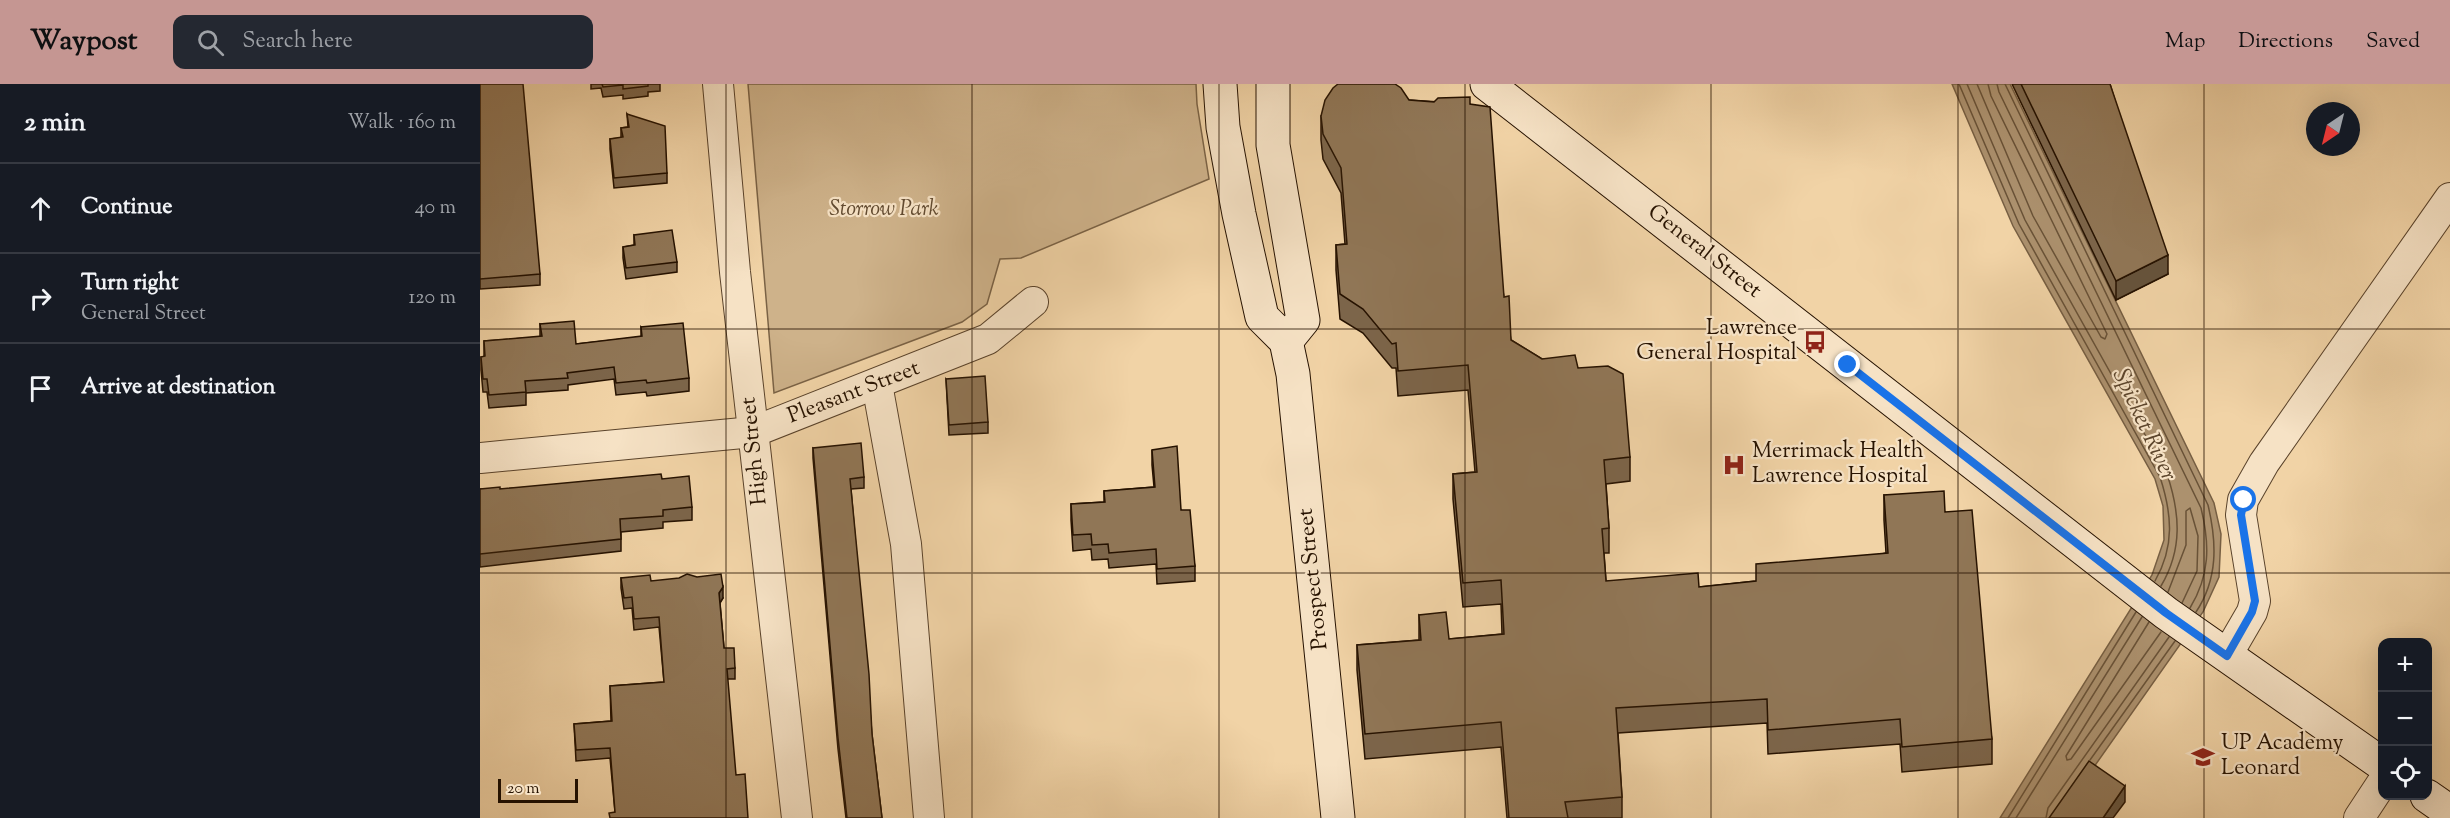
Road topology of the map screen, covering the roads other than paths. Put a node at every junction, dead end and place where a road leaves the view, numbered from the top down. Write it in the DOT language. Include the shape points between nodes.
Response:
graph roads {
  1 [pos="718,84"];
  2 [pos="1220,84"];
  3 [pos="1273,84"];
  4 [pos="1487,84"];
  5 [pos="2450,198"];
  6 [pos="1033,302"];
  7 [pos="1286,341"];
  8 [pos="877,384"];
  9 [pos="753,432"];
  10 [pos="480,458"];
  11 [pos="2219,650"];
  12 [pos="2378,761"];
  13 [pos="2378,789"];
  14 [pos="2432,799"];
  15 [pos="2450,812"];
  16 [pos="797,818"];
  17 [pos="928,818"];
  18 [pos="1338,818"];
  19 [pos="2359,818"];
  1 -- 9 [label="street, High Street"];
  2 -- 7 [label="main road" via="1223,128 1262,317"];
  3 -- 7 [label="main road" via="1273,145 1303,320"];
  4 -- 11 [label="main road, General Street"];
  5 -- 11 [label="street" via="2264,463 2244,500 2241,515 2255,601 2252,612"];
  6 -- 8 [label="street, Pleasant Street" via="988,339"];
  7 -- 18 [label="main road, Prospect Street" via="1293,374"];
  8 -- 9 [label="street, Pleasant Street"];
  8 -- 17 [label="street" via="906,544"];
  9 -- 10 [label="street, Pleasant Street"];
  9 -- 16 [label="street, High Street"];
  11 -- 12 [label="main road, General Street"];
  13 -- 19 [label="street"];
  14 -- 15 [label="main road"];
}
